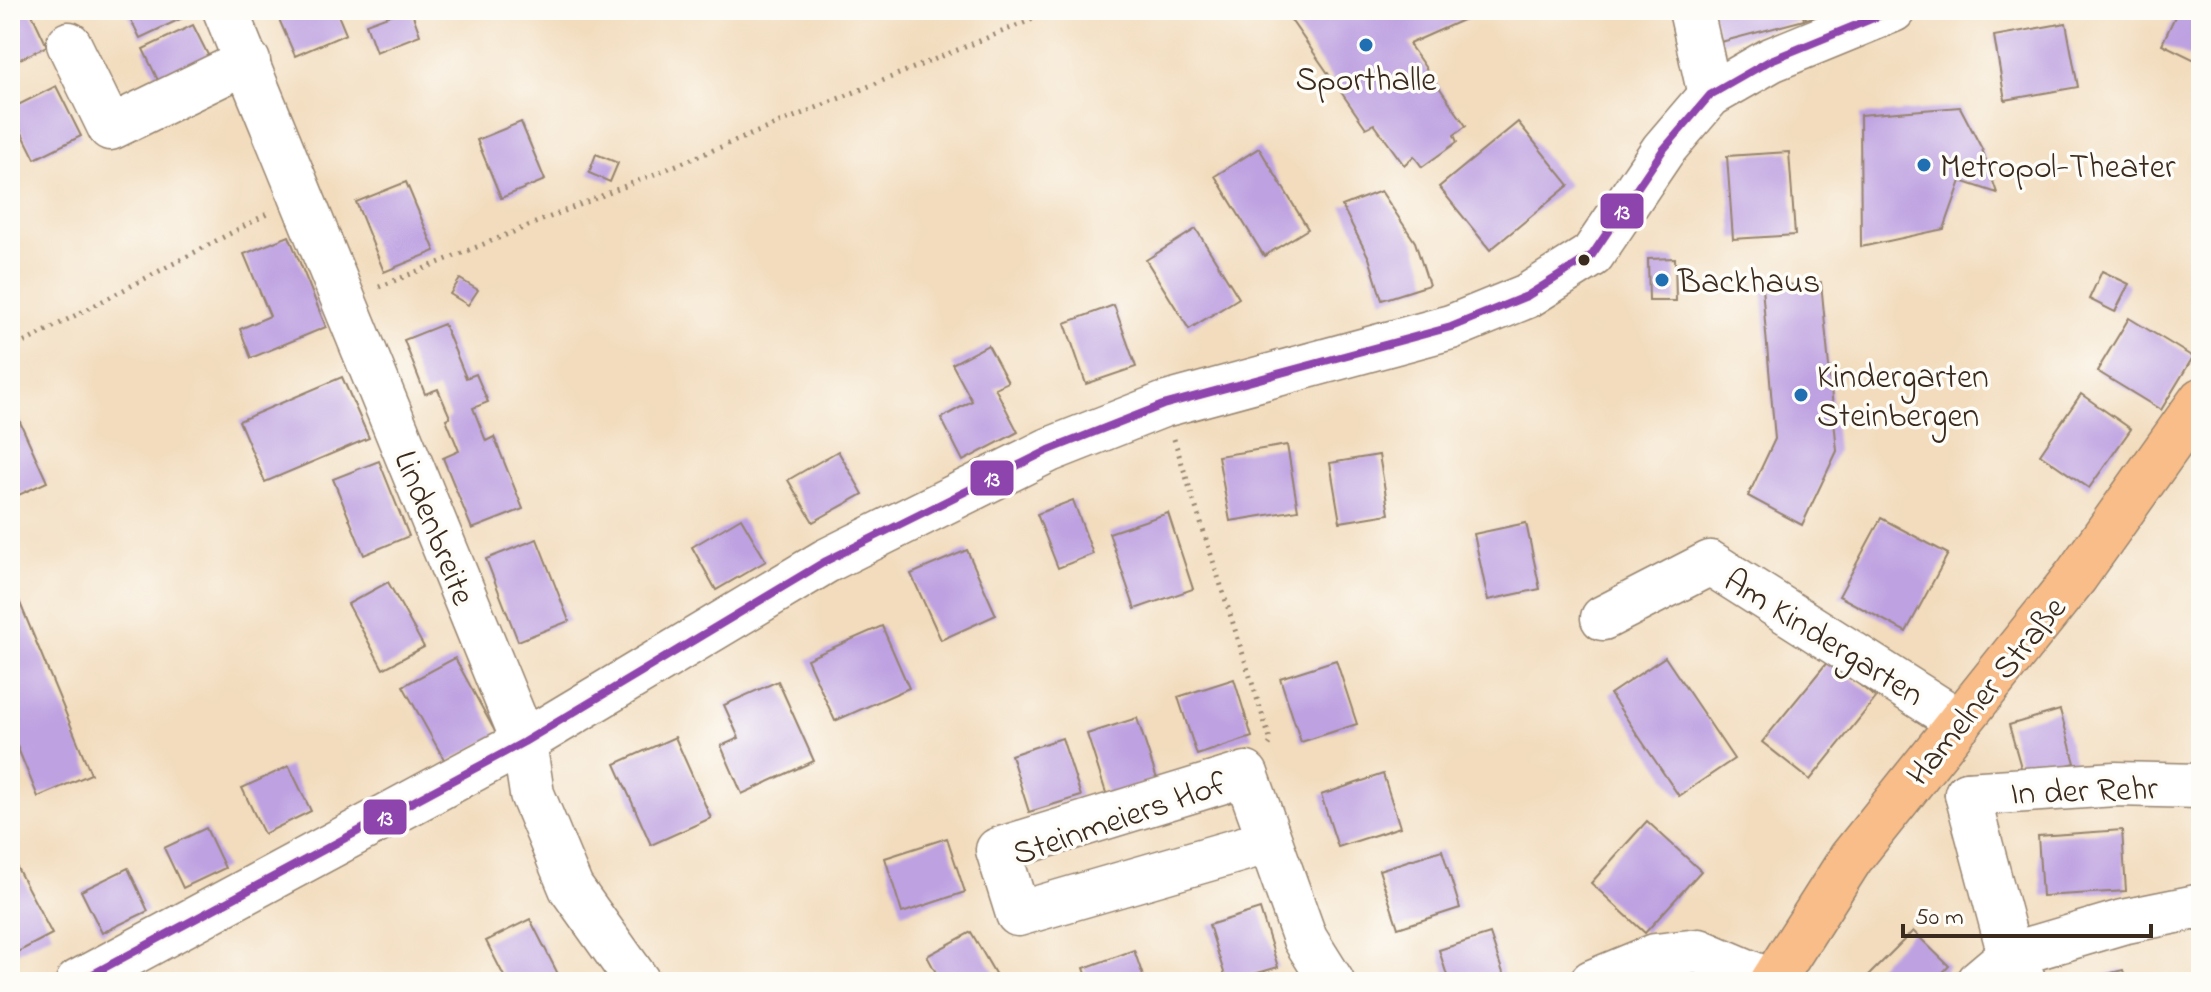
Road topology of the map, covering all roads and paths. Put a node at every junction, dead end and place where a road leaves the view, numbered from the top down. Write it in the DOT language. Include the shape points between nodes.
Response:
graph roads {
  1 [pos="225,10"];
  2 [pos="1055,10"];
  3 [pos="1691,10"];
  4 [pos="1893,10"];
  5 [pos="69,44"];
  6 [pos="248,61"];
  7 [pos="1710,95"];
  8 [pos="302,196"];
  9 [pos="344,301"];
  10 [pos="10,350"];
  11 [pos="2201,400"];
  12 [pos="1163,405"];
  13 [pos="1603,618"];
  14 [pos="1960,722"];
  15 [pos="524,742"];
  16 [pos="1923,767"];
  17 [pos="1246,774"];
  18 [pos="2201,786"];
  19 [pos="1967,794"];
  20 [pos="1267,842"];
  21 [pos="2201,906"];
  22 [pos="2004,973"];
  23 [pos="78,982"];
  24 [pos="638,982"];
  25 [pos="1332,982"];
  26 [pos="1592,982"];
  27 [pos="1772,982"];
  1 -- 6 [label="street, Lindenbreite"];
  2 -- 9 [label="path"];
  3 -- 7 [label="street"];
  4 -- 7 [label="street" via="1771,60"];
  5 -- 6 [label="street" via="110,128"];
  6 -- 8 [label="street, Lindenbreite"];
  7 -- 12 [label="street" via="1663,150 1592,255 1527,296 1451,327"];
  8 -- 9 [label="street, Lindenbreite"];
  8 -- 10 [label="path"];
  9 -- 15 [label="street, Lindenbreite"];
  11 -- 14 [label="main road, Hamelner Straße" via="2076,576"];
  12 -- 15 [label="street" via="1049,450 826,561"];
  12 -- 17 [label="path" via="1271,742"];
  13 -- 14 [label="street, Am Kindergarten" via="1710,563"];
  14 -- 16 [label="main road, Hamelner Straße"];
  15 -- 23 [label="street"];
  15 -- 24 [label="street, Lindenbreite" via="532,794 571,888"];
  16 -- 19 [label="street"];
  16 -- 27 [label="main road, Hamelner Straße" via="1851,858"];
  17 -- 20 [label="street, Steinmeiers Hof"];
  17 -- 20 [label="street, Steinmeiers Hof" via="998,850 1018,914"];
  18 -- 19 [label="street, In der Rehr" via="2115,784"];
  19 -- 22 [label="street"];
  20 -- 25 [label="street, Steinmeiers Hof" via="1305,939"];
  21 -- 22 [label="street" via="2122,922"];
  26 -- 27 [label="street" via="1655,956 1699,951"];
}
